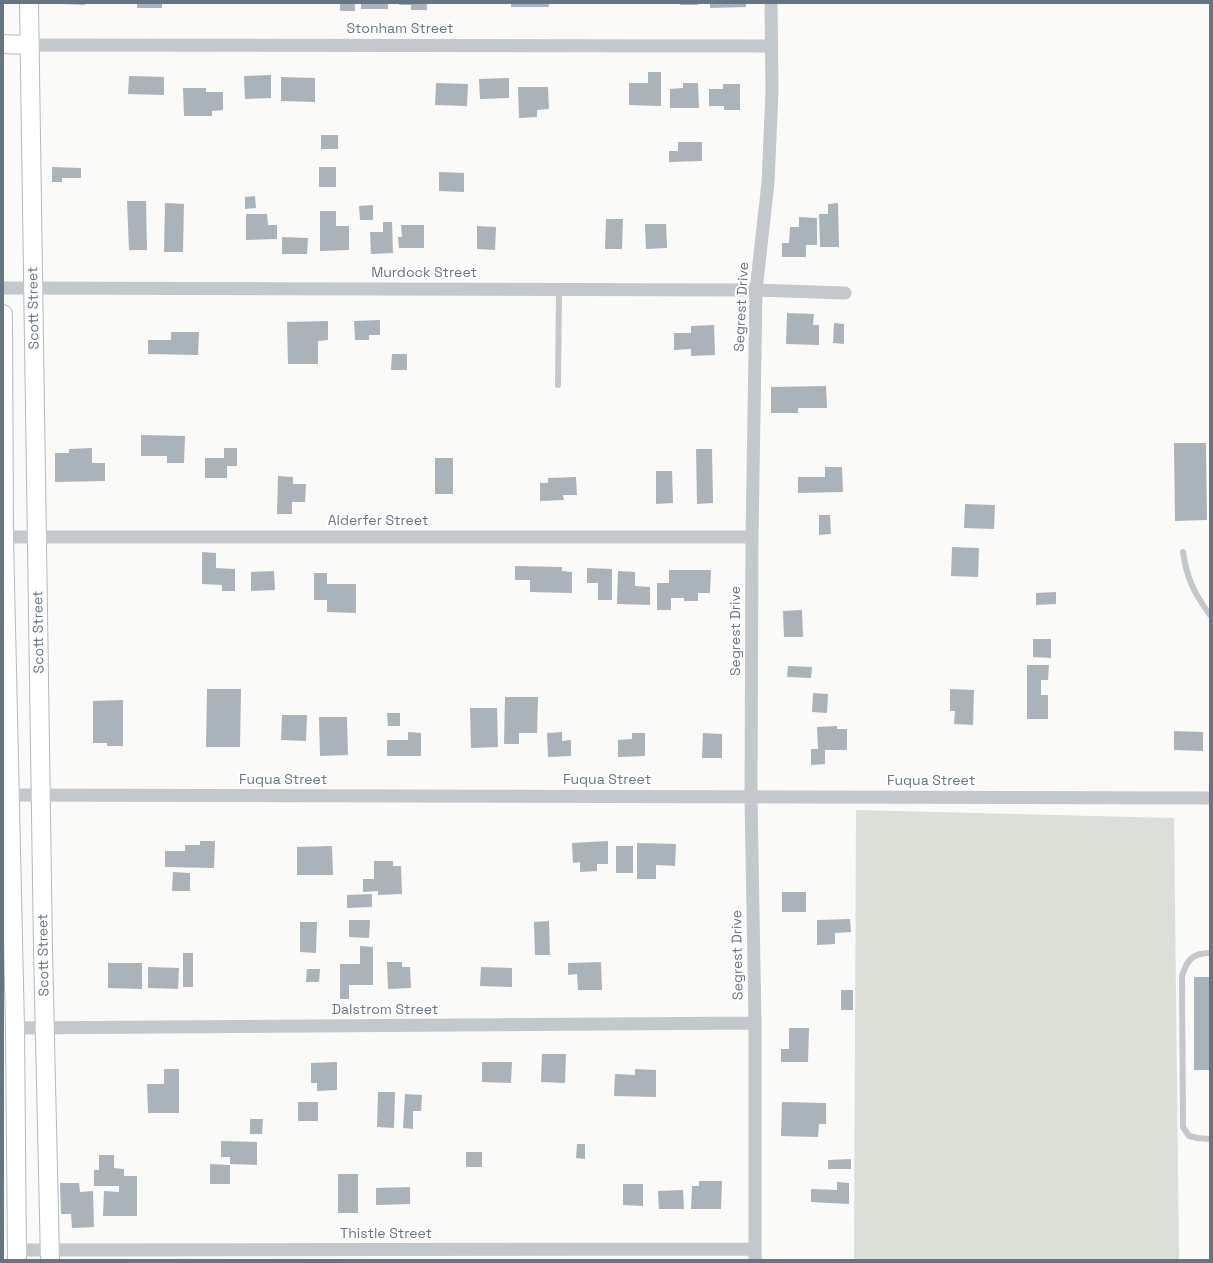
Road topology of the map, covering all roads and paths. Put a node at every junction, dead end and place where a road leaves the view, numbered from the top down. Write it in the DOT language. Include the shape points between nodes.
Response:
graph roads {
  1 [pos="29,3"];
  2 [pos="771,3"];
  3 [pos="3,44"];
  4 [pos="28,45"];
  5 [pos="771,46"];
  6 [pos="3,288"];
  7 [pos="34,289"];
  8 [pos="559,290"];
  9 [pos="756,290"];
  10 [pos="845,293"];
  11 [pos="3,314"];
  12 [pos="558,385"];
  13 [pos="4,537"];
  14 [pos="38,537"];
  15 [pos="752,537"];
  16 [pos="1183,552"];
  17 [pos="1210,615"];
  18 [pos="6,795"];
  19 [pos="42,795"];
  20 [pos="751,797"];
  21 [pos="1210,798"];
  22 [pos="7,895"];
  23 [pos="1210,953"];
  24 [pos="755,1023"];
  25 [pos="12,1028"];
  26 [pos="46,1028"];
  27 [pos="1210,1138"];
  28 [pos="17,1255"];
  29 [pos="50,1255"];
  30 [pos="755,1255"];
  1 -- 4 [label="main road, Scott Street"];
  2 -- 5 [label="street, Segrest Drive"];
  3 -- 4 [label="main road"];
  4 -- 5 [label="street, Stonham Street"];
  4 -- 7 [label="main road, Scott Street"];
  5 -- 9 [label="street, Segrest Drive" via="768,183"];
  6 -- 7 [label="street, Murdock Street"];
  7 -- 8 [label="street, Murdock Street"];
  7 -- 14 [label="main road, Scott Street"];
  8 -- 9 [label="street, Murdock Street"];
  8 -- 12 [label="lane"];
  9 -- 10 [label="street, Murdock Street"];
  9 -- 15 [label="street, Segrest Drive"];
  11 -- 13 [label="main road"];
  13 -- 14 [label="street, Alderfer Street"];
  13 -- 18 [label="main road"];
  14 -- 15 [label="street, Alderfer Street"];
  14 -- 19 [label="main road, Scott Street"];
  15 -- 20 [label="street, Segrest Drive"];
  16 -- 17 [label="lane" via="1186,574"];
  18 -- 19 [label="street, Fuqua Street"];
  18 -- 22 [label="main road"];
  19 -- 20 [label="street, Fuqua Street"];
  19 -- 26 [label="main road, Scott Street"];
  20 -- 21 [label="street, Fuqua Street"];
  20 -- 24 [label="street, Segrest Drive"];
  22 -- 25 [label="main road"];
  23 -- 27 [label="lane" via="1200,953 1191,958 1185,966 1182,984 1183,1127 1189,1136"];
  24 -- 26 [label="street, Dalstrom Street"];
  24 -- 30 [label="street, Segrest Drive"];
  25 -- 26 [label="street, Dalstrom Street"];
  25 -- 28 [label="main road"];
  26 -- 29 [label="main road, Scott Street"];
  28 -- 29 [label="street, Thistle Street"];
  29 -- 30 [label="street, Thistle Street"];
}
